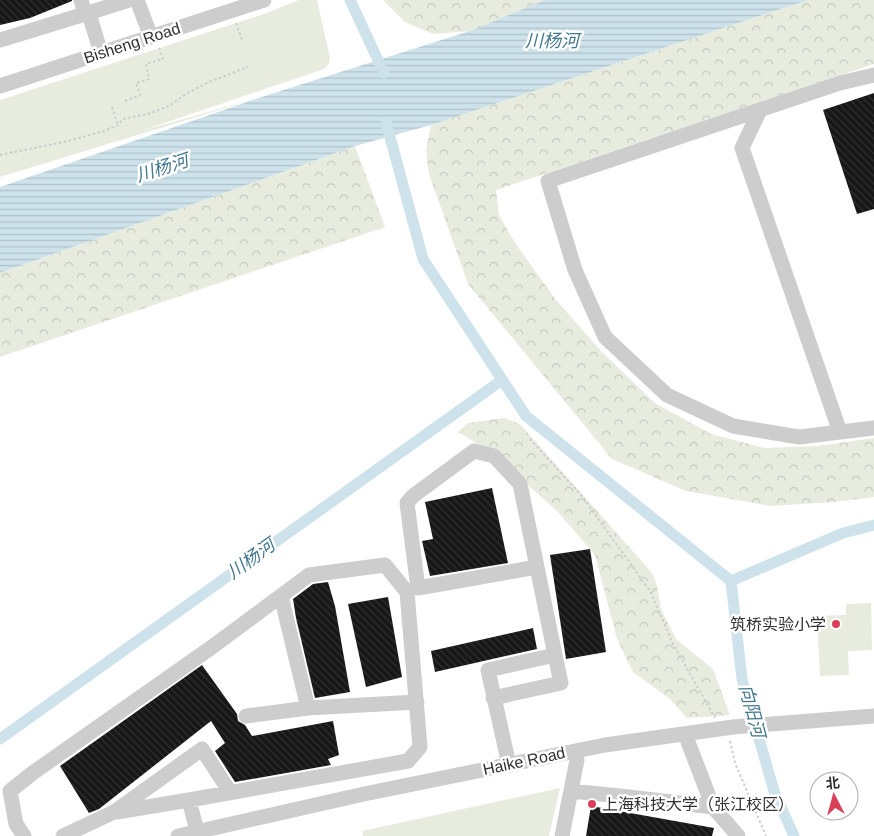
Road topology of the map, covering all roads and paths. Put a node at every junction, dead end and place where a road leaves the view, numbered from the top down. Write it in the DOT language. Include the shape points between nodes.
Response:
graph roads {
  1 [pos="129,0"];
  2 [pos="137,0"];
  3 [pos="264,0"];
  4 [pos="85,9"];
  5 [pos="236,23"];
  6 [pos="0,40"];
  7 [pos="242,40"];
  8 [pos="155,42"];
  9 [pos="101,53"];
  10 [pos="248,67"];
  11 [pos="874,74"];
  12 [pos="0,86"];
  13 [pos="125,102"];
  14 [pos="112,107"];
  15 [pos="760,110"];
  16 [pos="118,125"];
  17 [pos="0,155"];
  18 [pos="874,428"];
  19 [pos="840,432"];
  20 [pos="530,439"];
  21 [pos="537,567"];
  22 [pos="281,596"];
  23 [pos="555,655"];
  24 [pos="493,698"];
  25 [pos="417,702"];
  26 [pos="308,708"];
  27 [pos="246,716"];
  28 [pos="874,716"];
  29 [pos="874,726"];
  30 [pos="796,727"];
  31 [pos="730,732"];
  32 [pos="688,742"];
  33 [pos="577,760"];
  34 [pos="509,765"];
  35 [pos="571,791"];
  36 [pos="230,792"];
  37 [pos="190,800"];
  38 [pos="712,807"];
  39 [pos="114,812"];
  40 [pos="197,831"];
  41 [pos="24,836"];
  42 [pos="63,836"];
  43 [pos="178,836"];
  44 [pos="219,836"];
  45 [pos="562,836"];
  46 [pos="738,836"];
  47 [pos="766,836"];
  1 -- 4 [label="street"];
  2 -- 8 [label="street"];
  3 -- 8 [label="street, Bisheng Road"];
  4 -- 6 [label="street"];
  4 -- 9 [label="street"];
  5 -- 7 [label="path"];
  8 -- 9 [label="street, Bisheng Road"];
  8 -- 13 [label="path" via="163,59 146,64 149,79 136,83 140,95"];
  9 -- 12 [label="street, Bisheng Road"];
  10 -- 16 [label="path" via="202,86 168,106 123,119"];
  11 -- 15 [label="street"];
  14 -- 16 [label="path"];
  15 -- 19 [label="street" via="742,148"];
  15 -- 19 [label="street" via="548,181 575,270 605,337 667,395 733,426 799,437"];
  16 -- 17 [label="path" via="64,142"];
  18 -- 19 [label="street"];
  20 -- 31 [label="path" via="582,496 650,591 673,644"];
  21 -- 21 [label="street" via="520,484 494,456 474,451 407,503 418,588"];
  21 -- 23 [label="street"];
  22 -- 25 [label="street" via="309,575 384,565 407,592"];
  22 -- 26 [label="street"];
  22 -- 41 [label="street" via="10,791 16,824"];
  23 -- 24 [label="street" via="488,670"];
  23 -- 24 [label="street" via="561,683"];
  24 -- 34 [label="street"];
  25 -- 26 [label="street"];
  25 -- 36 [label="street" via="420,747 408,761"];
  26 -- 27 [label="street"];
  28 -- 30 [label="street, Haike Road"];
  29 -- 30 [label="street, Haike Road"];
  30 -- 31 [label="street, Haike Road"];
  31 -- 32 [label="street, Haike Road"];
  31 -- 34 [label="street, Haike Road" via="605,745"];
  31 -- 47 [label="path" via="735,763"];
  32 -- 33 [label="street, Haike Road"];
  32 -- 38 [label="street"];
  33 -- 35 [label="street"];
  33 -- 44 [label="street, Haike Road"];
  34 -- 40 [label="street, Haike Road"];
  35 -- 38 [label="street"];
  35 -- 45 [label="street"];
  36 -- 37 [label="street"];
  36 -- 39 [label="street" via="202,749"];
  37 -- 39 [label="street"];
  37 -- 40 [label="street"];
  38 -- 46 [label="street"];
  39 -- 42 [label="street"];
  40 -- 43 [label="street, Haike Road"];
}
